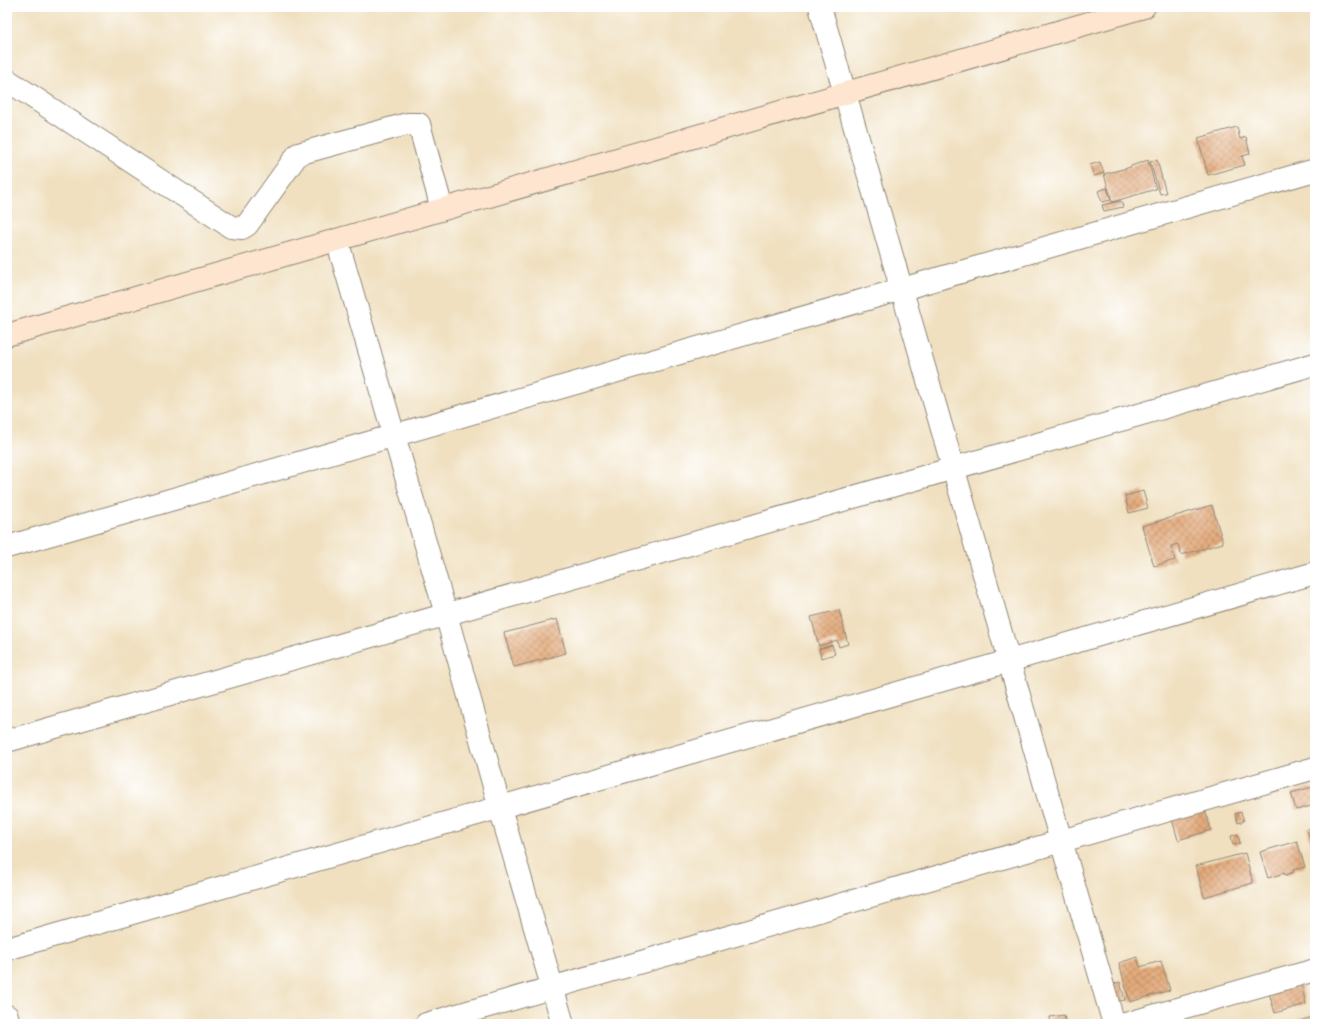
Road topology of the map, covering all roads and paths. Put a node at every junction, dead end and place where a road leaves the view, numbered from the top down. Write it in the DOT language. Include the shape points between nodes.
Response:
graph roads {
  1 [pos="820,7"];
  2 [pos="1144,7"];
  3 [pos="7,80"];
  4 [pos="845,92"];
  5 [pos="1315,170"];
  6 [pos="442,209"];
  7 [pos="337,240"];
  8 [pos="901,290"];
  9 [pos="7,335"];
  10 [pos="1315,364"];
  11 [pos="394,434"];
  12 [pos="952,468"];
  13 [pos="7,546"];
  14 [pos="1315,573"];
  15 [pos="446,614"];
  16 [pos="1009,661"];
  17 [pos="7,741"];
  18 [pos="1315,768"];
  19 [pos="500,808"];
  20 [pos="1060,840"];
  21 [pos="7,950"];
  22 [pos="1315,970"];
  23 [pos="552,987"];
  24 [pos="7,1016"];
  25 [pos="9,1024"];
  26 [pos="426,1024"];
  27 [pos="563,1024"];
  28 [pos="1114,1024"];
  29 [pos="1125,1024"];
  1 -- 4 [label="street"];
  2 -- 4 [label="street"];
  3 -- 6 [label="street" via="231,226 242,228 247,225 298,154 407,124 420,124"];
  4 -- 6 [label="street"];
  4 -- 8 [label="street"];
  5 -- 8 [label="street"];
  6 -- 7 [label="street"];
  7 -- 9 [label="street"];
  7 -- 11 [label="street"];
  8 -- 11 [label="street"];
  8 -- 12 [label="street"];
  10 -- 12 [label="street"];
  11 -- 13 [label="street"];
  11 -- 15 [label="street"];
  12 -- 15 [label="street"];
  12 -- 16 [label="street"];
  14 -- 16 [label="street"];
  15 -- 17 [label="street"];
  15 -- 19 [label="street"];
  16 -- 19 [label="street"];
  16 -- 20 [label="street"];
  18 -- 20 [label="street"];
  19 -- 21 [label="street"];
  19 -- 23 [label="street"];
  20 -- 23 [label="street"];
  20 -- 28 [label="street"];
  22 -- 29 [label="street"];
  23 -- 26 [label="street"];
  23 -- 27 [label="street"];
  24 -- 25 [label="street"];
}
